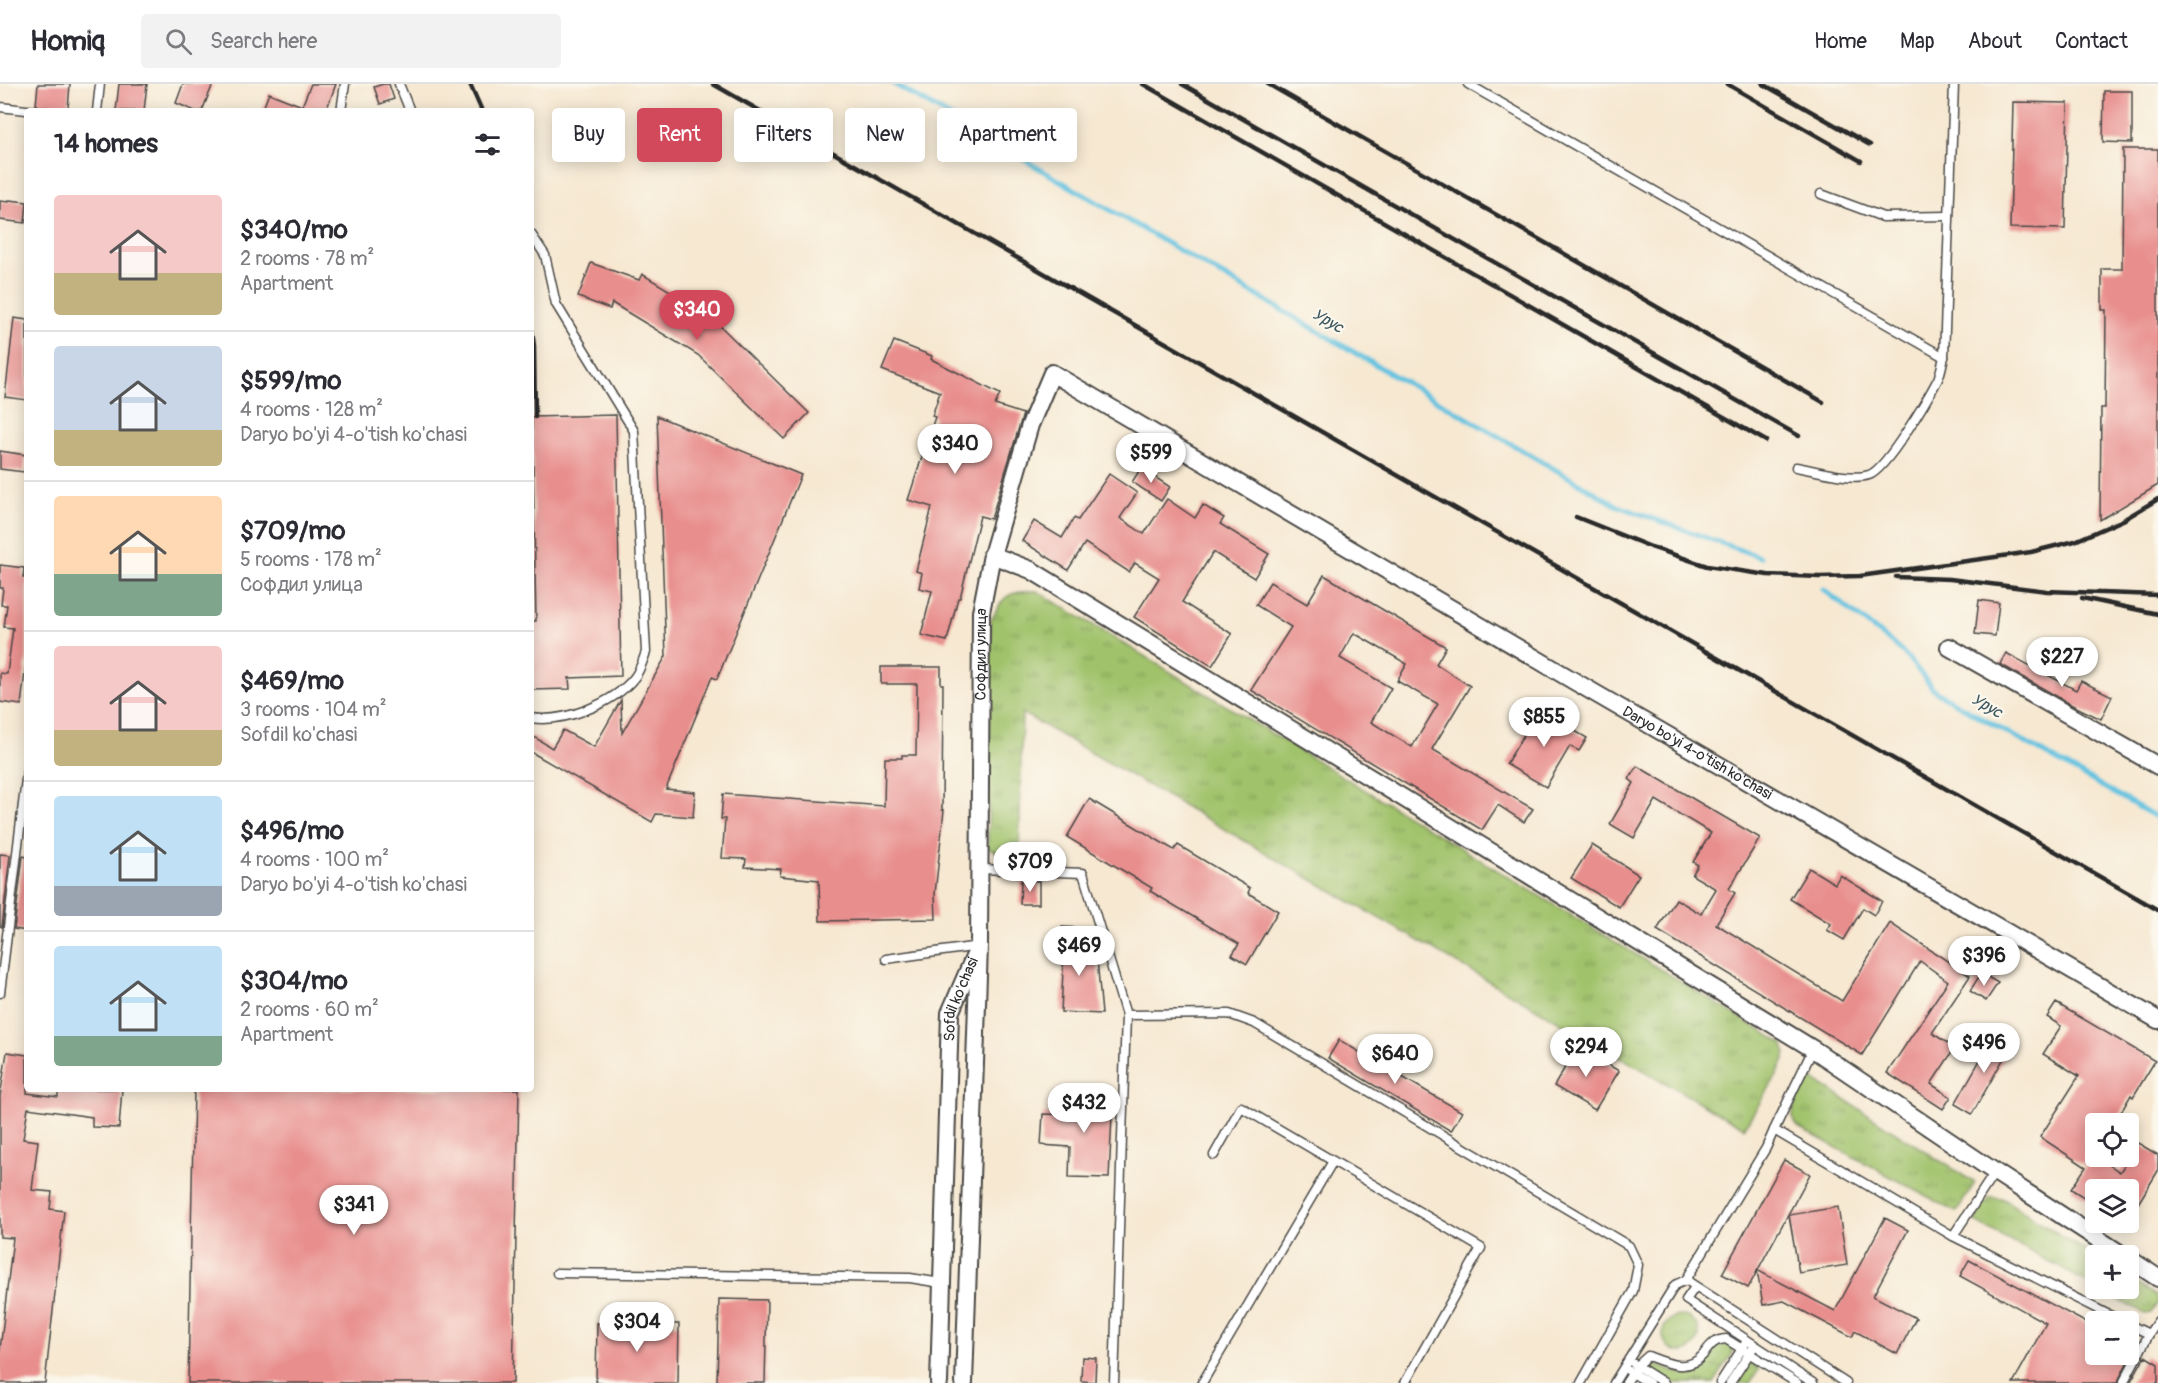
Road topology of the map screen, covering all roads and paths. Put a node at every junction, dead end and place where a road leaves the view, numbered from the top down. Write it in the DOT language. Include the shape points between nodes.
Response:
graph roads {
  1 [pos="100,84"];
  2 [pos="345,84"];
  3 [pos="399,84"];
  4 [pos="1467,84"];
  5 [pos="1952,85"];
  6 [pos="0,106"];
  7 [pos="97,108"];
  8 [pos="341,108"];
  9 [pos="409,108"];
  10 [pos="24,109"];
  11 [pos="1821,194"];
  12 [pos="1949,216"];
  13 [pos="534,238"];
  14 [pos="1944,357"];
  15 [pos="1052,373"];
  16 [pos="1796,467"];
  17 [pos="993,555"];
  18 [pos="1949,647"];
  19 [pos="534,718"];
  20 [pos="2158,766"];
  21 [pos="24,796"];
  22 [pos="981,869"];
  23 [pos="979,946"];
  24 [pos="886,959"];
  25 [pos="0,993"];
  26 [pos="1126,1015"];
  27 [pos="2158,1020"];
  28 [pos="1814,1049"];
  29 [pos="1774,1130"];
  30 [pos="1214,1155"];
  31 [pos="1333,1161"];
  32 [pos="1995,1172"];
  33 [pos="1953,1236"];
  34 [pos="2107,1245"];
  35 [pos="2139,1265"];
  36 [pos="557,1273"];
  37 [pos="2158,1278"];
  38 [pos="1686,1280"];
  39 [pos="941,1283"];
  40 [pos="967,1284"];
  41 [pos="1695,1287"];
  42 [pos="2101,1311"];
  43 [pos="2158,1321"];
  44 [pos="2139,1330"];
  45 [pos="2148,1334"];
  46 [pos="1749,1347"];
  47 [pos="1626,1364"];
  48 [pos="1635,1369"];
  49 [pos="939,1383"];
  50 [pos="964,1383"];
  51 [pos="1114,1383"];
  52 [pos="1202,1383"];
  53 [pos="1405,1383"];
  54 [pos="1581,1383"];
  55 [pos="1614,1383"];
  56 [pos="1626,1383"];
  57 [pos="1649,1383"];
  58 [pos="1664,1383"];
  59 [pos="1720,1383"];
  60 [pos="1730,1383"];
  61 [pos="1797,1383"];
  62 [pos="1813,1383"];
  63 [pos="1846,1383"];
  64 [pos="2123,1383"];
  1 -- 7 [label="lane"];
  2 -- 8 [label="lane"];
  3 -- 9 [label="lane"];
  4 -- 14 [label="lane"];
  5 -- 12 [label="lane"];
  6 -- 10 [label="lane"];
  11 -- 12 [label="lane" via="1883,217"];
  12 -- 14 [label="lane"];
  13 -- 19 [label="lane" via="545,255 556,304 633,431 646,652 636,677 618,694 582,711 546,720"];
  14 -- 16 [label="lane" via="1939,377 1879,470 1855,477"];
  15 -- 17 [label="street, Софдил улица" via="1030,425"];
  15 -- 27 [label="street, Daryo bo'yi 4-o'tish ko'chasi"];
  17 -- 22 [label="street, Софдил улица" via="981,612"];
  17 -- 28 [label="street" via="1030,570"];
  18 -- 20 [label="street"];
  21 -- 25 [label="lane"];
  22 -- 23 [label="street, Софдил улица"];
  22 -- 26 [label="lane" via="1083,873"];
  23 -- 24 [label="lane"];
  23 -- 39 [label="street, Sofdil ko'chasi" via="950,1013"];
  23 -- 40 [label="street, Sofdil ko'chasi"];
  26 -- 51 [label="lane"];
  26 -- 54 [label="lane" via="1229,1014 1254,1023 1629,1246 1638,1265 1633,1291"];
  28 -- 29 [label="lane"];
  28 -- 32 [label="street"];
  29 -- 33 [label="lane"];
  29 -- 38 [label="lane"];
  30 -- 31 [label="lane" via="1241,1107"];
  31 -- 52 [label="lane"];
  31 -- 53 [label="lane" via="1482,1248"];
  32 -- 33 [label="lane"];
  32 -- 34 [label="street"];
  33 -- 42 [label="lane"];
  35 -- 37 [label="street"];
  36 -- 39 [label="lane" via="910,1278"];
  38 -- 41 [label="lane"];
  38 -- 47 [label="lane" via="1675,1285"];
  39 -- 40 [label="street"];
  39 -- 49 [label="street, Sofdil ko'chasi"];
  40 -- 50 [label="street, Sofdil ko'chasi"];
  41 -- 46 [label="lane" via="1686,1300"];
  41 -- 63 [label="lane"];
  43 -- 45 [label="lane"];
  44 -- 45 [label="lane"];
  45 -- 64 [label="lane"];
  46 -- 48 [label="lane" via="1726,1339 1716,1340 1694,1363 1674,1366 1648,1356"];
  46 -- 59 [label="lane"];
  46 -- 60 [label="lane"];
  46 -- 61 [label="lane"];
  46 -- 62 [label="lane"];
  47 -- 48 [label="lane"];
  47 -- 55 [label="lane"];
  48 -- 56 [label="lane"];
  48 -- 57 [label="lane"];
  48 -- 58 [label="lane"];
}
